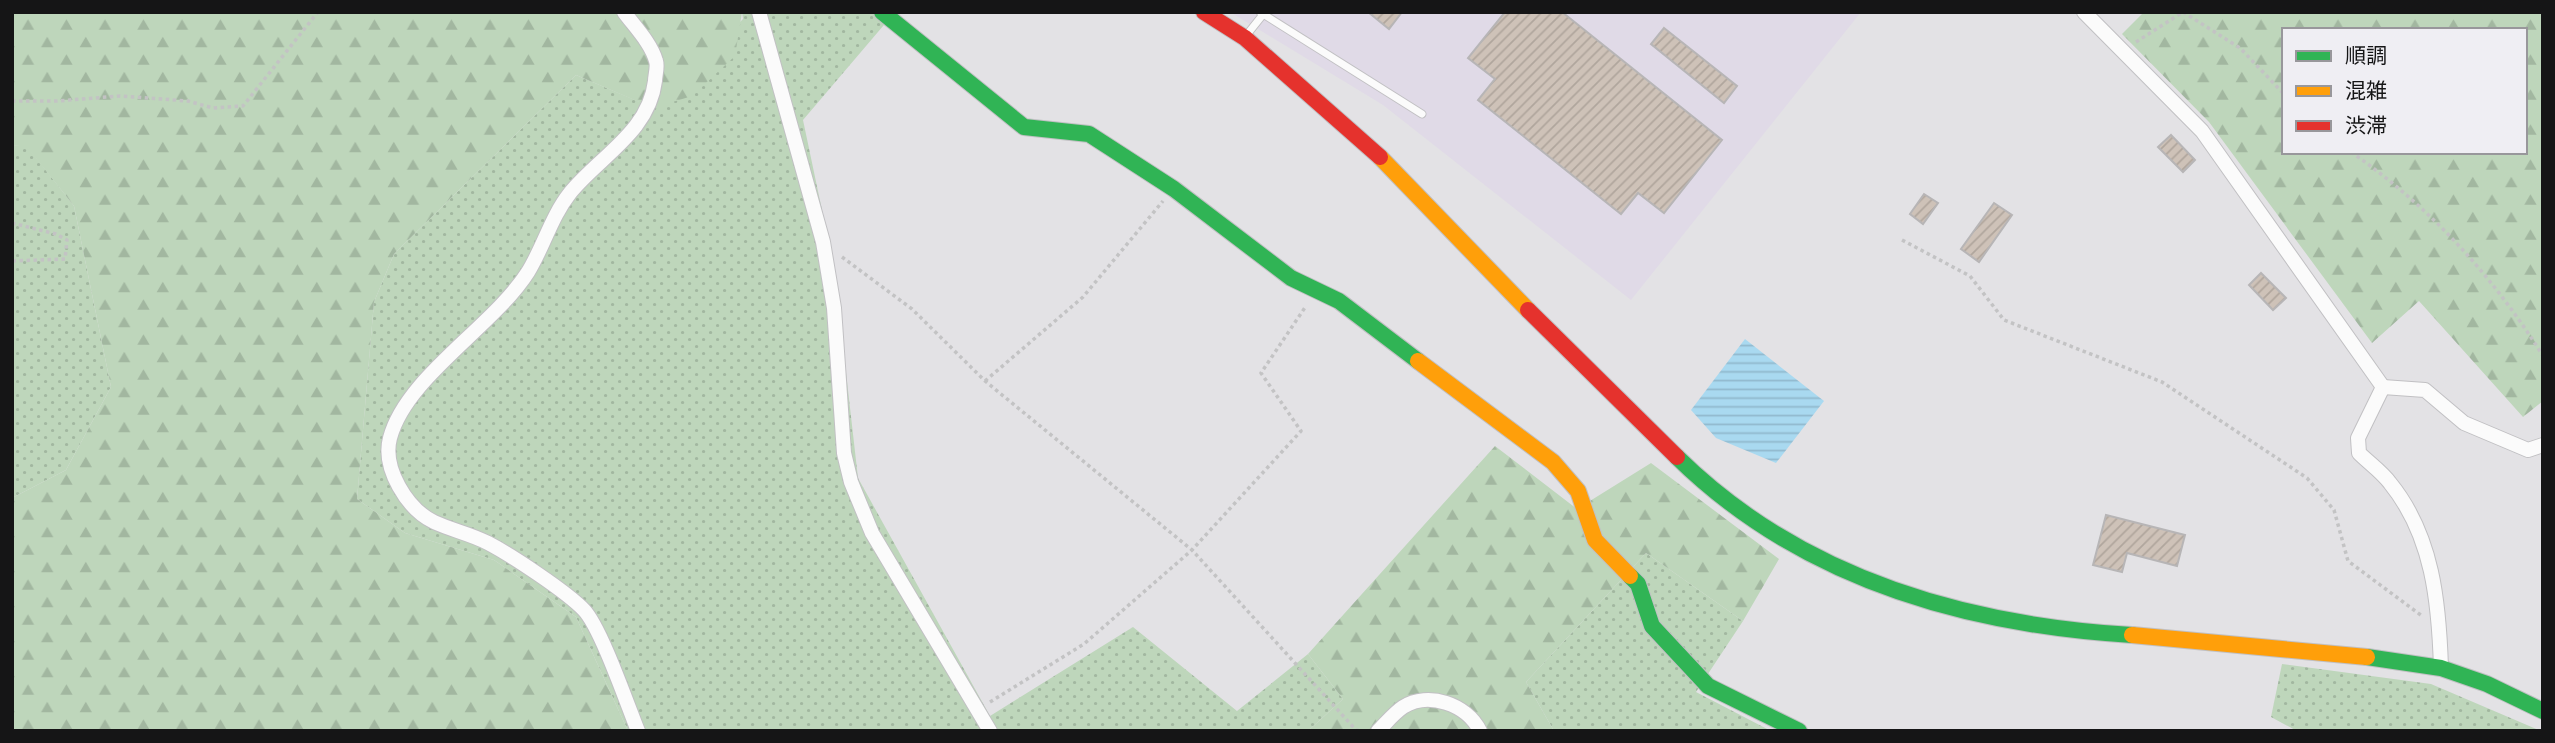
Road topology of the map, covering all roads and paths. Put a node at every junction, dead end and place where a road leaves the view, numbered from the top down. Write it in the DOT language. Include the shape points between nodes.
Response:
graph roads {
  1 [pos="318,12"];
  2 [pos="624,12"];
  3 [pos="759,12"];
  4 [pos="882,12"];
  5 [pos="1203,12"];
  6 [pos="2084,12"];
  7 [pos="1262,13"];
  8 [pos="1245,38"];
  9 [pos="2122,51"];
  10 [pos="2282,92"];
  11 [pos="12,100"];
  12 [pos="1422,114"];
  13 [pos="2354,154"];
  14 [pos="1174,189"];
  15 [pos="12,223"];
  16 [pos="1902,240"];
  17 [pos="823,242"];
  18 [pos="12,261"];
  19 [pos="1315,292"];
  20 [pos="2543,356"];
  21 [pos="985,381"];
  22 [pos="2383,387"];
  23 [pos="2543,445"];
  24 [pos="1192,551"];
  25 [pos="2440,629"];
  26 [pos="2441,668"];
  27 [pos="977,711"];
  28 [pos="2543,711"];
  29 [pos="638,731"];
  30 [pos="990,731"];
  31 [pos="1360,731"];
  32 [pos="1378,731"];
  33 [pos="1480,731"];
  34 [pos="1799,731"];
  1 -- 11 [label="path" via="243,106 213,108 188,101 120,96 57,102"];
  2 -- 29 [label="street" via="657,62 653,93 638,123 555,212 527,273 499,309 403,409 389,440 392,474 407,499 431,521 495,547 584,610"];
  3 -- 17 [label="street"];
  4 -- 14 [label="street" via="1024,127 1089,134"];
  5 -- 8 [label="street"];
  6 -- 9 [label="street"];
  7 -- 8 [label="lane"];
  7 -- 12 [label="lane"];
  8 -- 26 [label="street" via="1371,146 1490,273 1710,490 1759,526 1812,555 1867,582 1944,608 2000,620 2077,632 2190,639"];
  9 -- 10 [label="path" via="2183,12 2240,48"];
  9 -- 22 [label="street" via="2202,131"];
  13 -- 20 [label="path" via="2427,211 2512,306"];
  14 -- 19 [label="street"];
  14 -- 21 [label="path" via="1083,297"];
  15 -- 18 [label="path" via="67,240 65,259"];
  16 -- 25 [label="path" via="1970,276 2004,320 2162,382 2307,478 2334,510 2348,561"];
  17 -- 21 [label="path" via="912,309"];
  17 -- 27 [label="street" via="834,308 844,453 851,482 872,533"];
  19 -- 24 [label="path" via="1261,373 1301,431"];
  19 -- 34 [label="street" via="1339,300 1553,462 1578,491 1595,540 1638,584 1652,626 1708,686"];
  21 -- 24 [label="path"];
  22 -- 23 [label="street" via="2425,390 2464,423 2528,450"];
  22 -- 25 [label="street" via="2358,438 2359,453 2391,483 2422,536 2434,577"];
  24 -- 27 [label="path" via="1084,643"];
  24 -- 31 [label="path"];
  25 -- 26 [label="street"];
  26 -- 28 [label="street"];
  27 -- 30 [label="street"];
  32 -- 33 [label="street" via="1403,707 1422,699 1456,705"];
}
